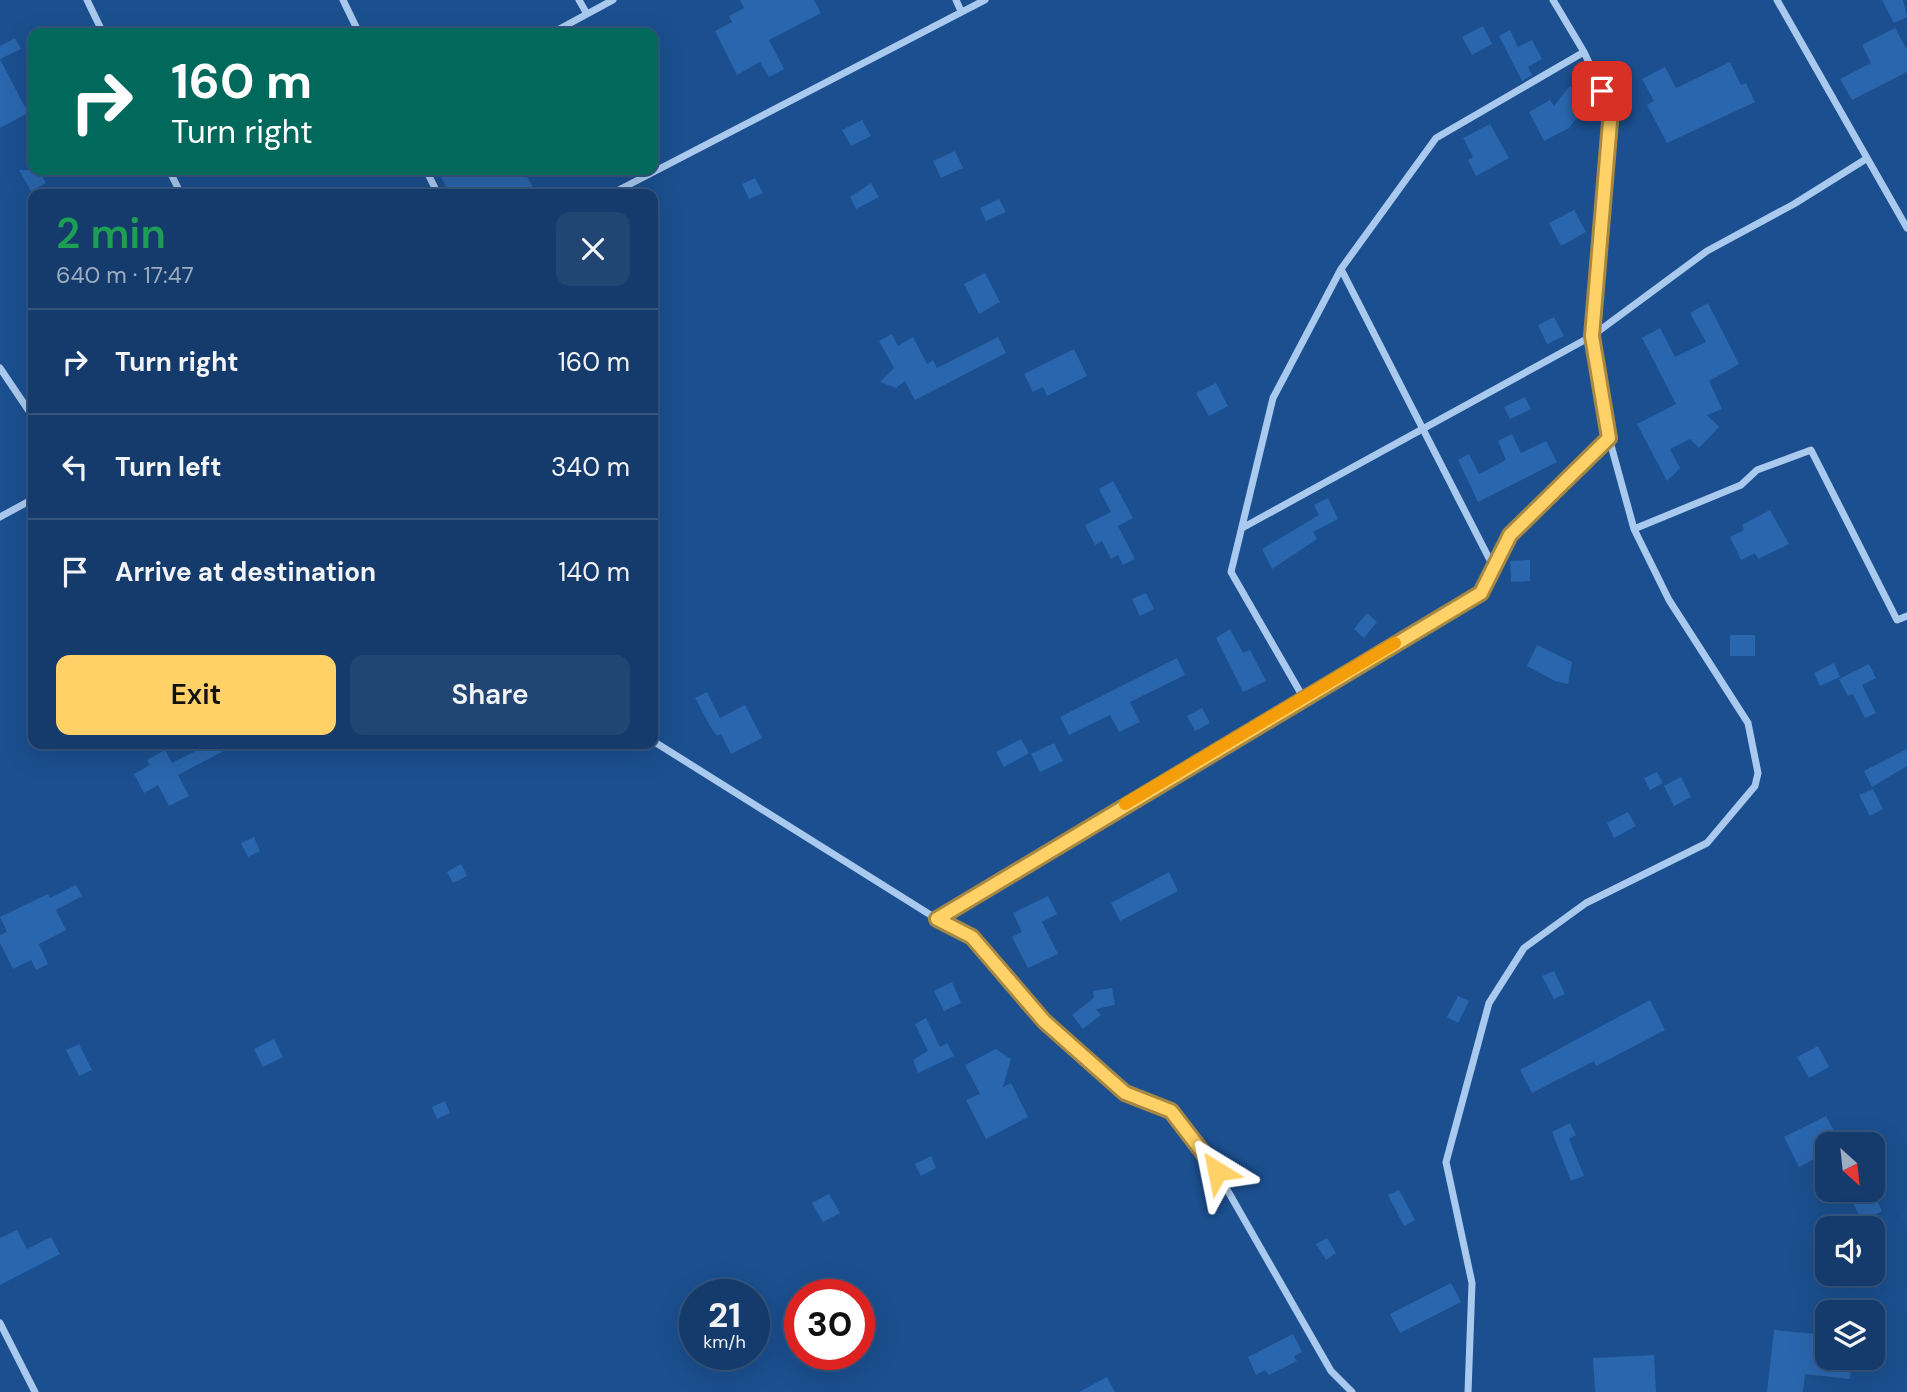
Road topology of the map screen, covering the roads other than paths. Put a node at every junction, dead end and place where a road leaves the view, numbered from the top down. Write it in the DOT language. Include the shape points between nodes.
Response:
graph roads {
  1 [pos="87,0"];
  2 [pos="343,0"];
  3 [pos="579,0"];
  4 [pos="613,0"];
  5 [pos="956,0"];
  6 [pos="985,0"];
  7 [pos="1553,0"];
  8 [pos="1777,0"];
  9 [pos="961,11"];
  10 [pos="587,14"];
  11 [pos="101,28"];
  12 [pos="357,28"];
  13 [pos="561,28"];
  14 [pos="1584,52"];
  15 [pos="1866,159"];
  16 [pos="658,169"];
  17 [pos="647,175"];
  18 [pos="621,189"];
  19 [pos="1907,228"];
  20 [pos="1341,269"];
  21 [pos="1592,336"];
  22 [pos="0,368"];
  23 [pos="28,410"];
  24 [pos="1421,429"];
  25 [pos="1609,438"];
  26 [pos="28,502"];
  27 [pos="0,517"];
  28 [pos="1244,527"];
  29 [pos="1634,529"];
  30 [pos="1494,568"];
  31 [pos="1907,617"];
  32 [pos="1303,697"];
  33 [pos="658,744"];
  34 [pos="937,919"];
  35 [pos="0,1323"];
  36 [pos="35,1392"];
  37 [pos="1352,1392"];
  38 [pos="1468,1392"];
  1 -- 11 [label="street"];
  2 -- 12 [label="street"];
  3 -- 10 [label="street"];
  4 -- 10 [label="street"];
  5 -- 9 [label="street"];
  6 -- 9 [label="street"];
  7 -- 14 [label="street"];
  8 -- 15 [label="street"];
  9 -- 16 [label="street"];
  10 -- 13 [label="street"];
  14 -- 20 [label="street" via="1436,138"];
  14 -- 21 [label="street" via="1611,110"];
  15 -- 19 [label="street"];
  15 -- 21 [label="street" via="1707,251"];
  17 -- 18 [label="street"];
  20 -- 24 [label="street"];
  20 -- 28 [label="street" via="1273,398"];
  21 -- 24 [label="street"];
  21 -- 25 [label="street"];
  22 -- 23 [label="street"];
  24 -- 28 [label="street"];
  24 -- 30 [label="street"];
  25 -- 29 [label="street"];
  25 -- 30 [label="street" via="1510,535"];
  26 -- 27 [label="street"];
  28 -- 32 [label="street" via="1231,572"];
  29 -- 31 [label="street" via="1741,485 1757,470 1811,450 1897,621"];
  29 -- 38 [label="street" via="1670,600 1748,723 1758,773 1755,786 1707,843 1575,910 1524,948 1489,1003 1446,1162 1472,1283"];
  30 -- 32 [label="street" via="1481,593"];
  32 -- 34 [label="street"];
  33 -- 34 [label="street"];
  34 -- 37 [label="street" via="972,937 1051,1028 1125,1093 1171,1111 1217,1171 1332,1371"];
  35 -- 36 [label="street"];
}
